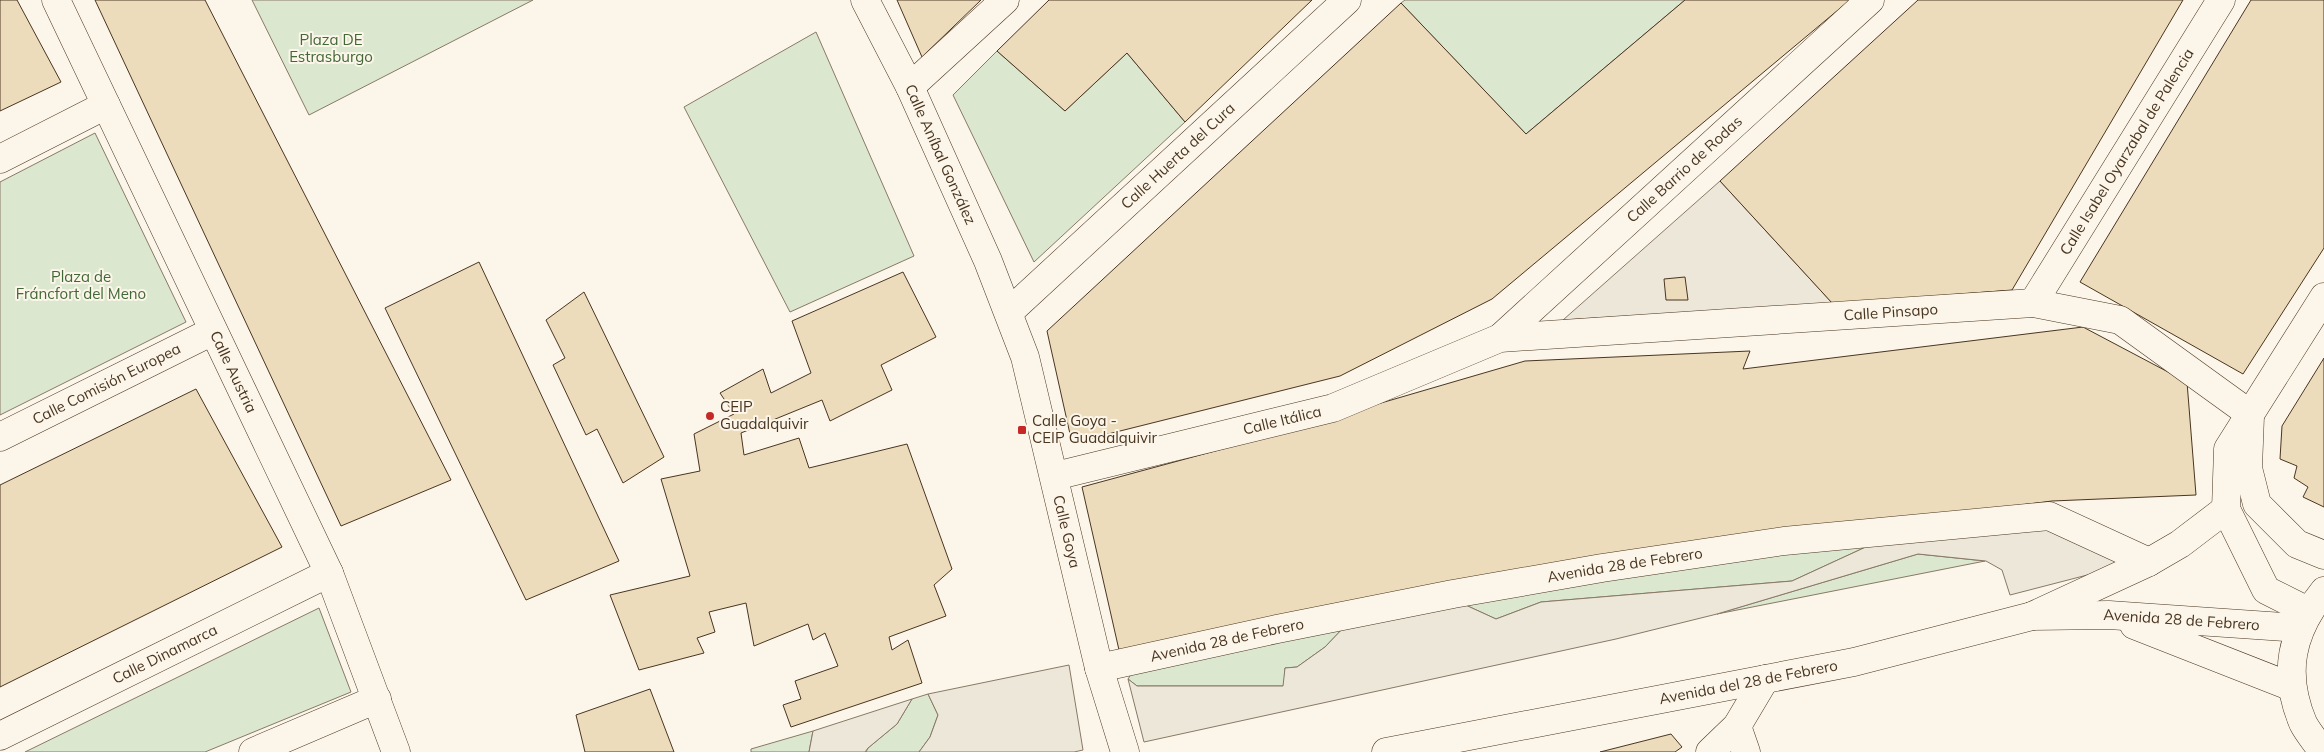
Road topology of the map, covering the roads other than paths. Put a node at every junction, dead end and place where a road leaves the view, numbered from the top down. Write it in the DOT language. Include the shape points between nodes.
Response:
graph roads {
  1 [pos="56,0"];
  2 [pos="865,0"];
  3 [pos="1005,0"];
  4 [pos="1347,0"];
  5 [pos="1870,0"];
  6 [pos="2221,0"];
  7 [pos="910,87"];
  8 [pos="106,105"];
  9 [pos="0,159"];
  10 [pos="2324,297"];
  11 [pos="2034,304"];
  12 [pos="1009,312"];
  13 [pos="213,331"];
  14 [pos="1500,338"];
  15 [pos="2250,414"];
  16 [pos="0,437"];
  17 [pos="1054,476"];
  18 [pos="2226,509"];
  19 [pos="2324,555"];
  20 [pos="2149,562"];
  21 [pos="329,573"];
  22 [pos="2310,610"];
  23 [pos="2109,615"];
  24 [pos="2032,616"];
  25 [pos="1099,668"];
  26 [pos="1765,679"];
  27 [pos="2292,687"];
  28 [pos="377,699"];
  29 [pos="1737,726"];
  30 [pos="0,736"];
  31 [pos="253,752"];
  32 [pos="396,752"];
  33 [pos="1125,752"];
  34 [pos="1386,752"];
  35 [pos="1710,752"];
  36 [pos="1746,752"];
  37 [pos="2323,752"];
  1 -- 8 [label="street, Calle Austria"];
  2 -- 7 [label="street, Calle Aníbal González"];
  3 -- 7 [label="street"];
  4 -- 12 [label="street, Calle Huerta del Cura"];
  5 -- 14 [label="street, Calle Barrio de Rodas"];
  6 -- 11 [label="street, Calle Isabel Oyarzabal de Palencia"];
  7 -- 12 [label="street, Calle Aníbal González"];
  8 -- 9 [label="street"];
  8 -- 13 [label="street, Calle Austria"];
  10 -- 15 [label="street"];
  11 -- 14 [label="street, Calle Pinsapo"];
  11 -- 15 [label="street, Calle Pinsapo" via="2120,320"];
  12 -- 17 [label="street, Calle Goya" via="1025,357"];
  13 -- 16 [label="street, Calle Comisión Europea"];
  13 -- 21 [label="street, Calle Austria"];
  14 -- 17 [label="street, Calle Itálica" via="1333,408"];
  15 -- 18 [label="street" via="2228,449"];
  15 -- 19 [label="street" via="2248,468 2257,504 2296,544"];
  17 -- 25 [label="street, Calle Goya"];
  18 -- 20 [label="street" via="2180,544"];
  18 -- 22 [label="street" via="2266,590"];
  20 -- 24 [label="street"];
  20 -- 25 [label="street, Avenida 28 de Febrero" via="2049,516 1804,540 1602,568 1462,593"];
  21 -- 28 [label="street, Calle Austria"];
  21 -- 30 [label="street, Calle Dinamarca"];
  22 -- 23 [label="street, Avenida 28 de Febrero"];
  22 -- 27 [label="street" via="2292,657"];
  23 -- 24 [label="street, Avenida del 28 de Febrero"];
  23 -- 27 [label="street, Avenida 28 de Febrero"];
  24 -- 26 [label="street, Avenida del 28 de Febrero" via="1854,662"];
  25 -- 33 [label="street, Calle Goya"];
  26 -- 29 [label="street"];
  26 -- 34 [label="street, Avenida del 28 de Febrero"];
  27 -- 37 [label="street" via="2304,724"];
  28 -- 31 [label="street"];
  28 -- 32 [label="street, Calle Austria"];
  29 -- 35 [label="street"];
  29 -- 36 [label="street"];
}
